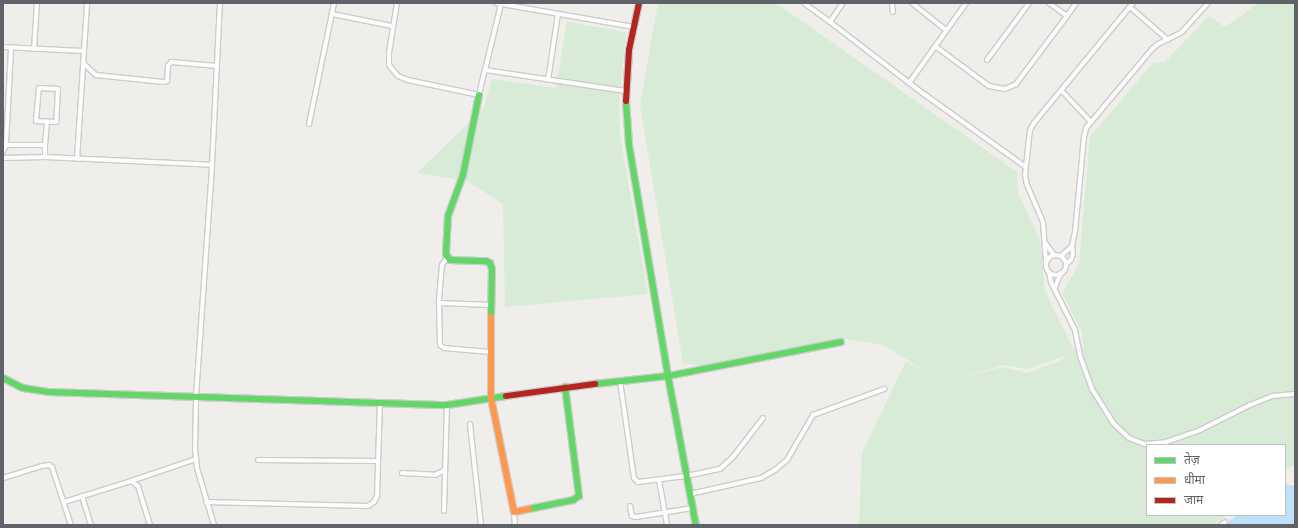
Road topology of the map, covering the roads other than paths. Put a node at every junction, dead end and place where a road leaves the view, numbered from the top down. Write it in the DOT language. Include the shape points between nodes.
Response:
graph roads {
  1 [pos="37,3"];
  2 [pos="87,3"];
  3 [pos="220,3"];
  4 [pos="334,3"];
  5 [pos="397,3"];
  6 [pos="498,3"];
  7 [pos="639,3"];
  8 [pos="804,3"];
  9 [pos="843,3"];
  10 [pos="892,3"];
  11 [pos="912,3"];
  12 [pos="966,3"];
  13 [pos="1029,3"];
  14 [pos="1049,3"];
  15 [pos="1076,3"];
  16 [pos="1208,3"];
  17 [pos="1132,5"];
  18 [pos="893,12"];
  19 [pos="332,14"];
  20 [pos="558,14"];
  21 [pos="1067,16"];
  22 [pos="830,22"];
  23 [pos="392,26"];
  24 [pos="634,26"];
  25 [pos="946,30"];
  26 [pos="1168,40"];
  27 [pos="935,46"];
  28 [pos="3,47"];
  29 [pos="11,48"];
  30 [pos="34,49"];
  31 [pos="83,51"];
  32 [pos="987,60"];
  33 [pos="83,63"];
  34 [pos="217,66"];
  35 [pos="485,70"];
  36 [pos="548,80"];
  37 [pos="909,82"];
  38 [pos="1062,90"];
  39 [pos="625,91"];
  40 [pos="479,95"];
  41 [pos="47,122"];
  42 [pos="1092,122"];
  43 [pos="309,124"];
  44 [pos="5,145"];
  45 [pos="45,145"];
  46 [pos="3,152"];
  47 [pos="45,157"];
  48 [pos="3,158"];
  49 [pos="77,159"];
  50 [pos="212,165"];
  51 [pos="1026,167"];
  52 [pos="1045,244"];
  53 [pos="1072,246"];
  54 [pos="1054,255"];
  55 [pos="1061,256"];
  56 [pos="447,258"];
  57 [pos="1046,262"];
  58 [pos="1066,264"];
  59 [pos="1049,272"];
  60 [pos="1061,273"];
  61 [pos="1055,287"];
  62 [pos="439,303"];
  63 [pos="492,305"];
  64 [pos="841,342"];
  65 [pos="490,352"];
  66 [pos="668,376"];
  67 [pos="3,378"];
  68 [pos="620,381"];
  69 [pos="565,387"];
  70 [pos="884,388"];
  71 [pos="1295,394"];
  72 [pos="196,396"];
  73 [pos="491,398"];
  74 [pos="380,403"];
  75 [pos="447,404"];
  76 [pos="763,418"];
  77 [pos="470,424"];
  78 [pos="196,459"];
  79 [pos="258,460"];
  80 [pos="378,462"];
  81 [pos="445,470"];
  82 [pos="402,473"];
  83 [pos="686,476"];
  84 [pos="3,478"];
  85 [pos="659,480"];
  86 [pos="131,481"];
  87 [pos="690,494"];
  88 [pos="82,496"];
  89 [pos="64,502"];
  90 [pos="206,502"];
  91 [pos="630,506"];
  92 [pos="692,508"];
  93 [pos="444,511"];
  94 [pos="514,512"];
  95 [pos="665,513"];
  96 [pos="71,525"];
  97 [pos="91,525"];
  98 [pos="150,525"];
  99 [pos="214,525"];
  100 [pos="481,525"];
  101 [pos="515,525"];
  102 [pos="667,525"];
  103 [pos="696,525"];
  1 -- 30 [label="street"];
  2 -- 31 [label="street"];
  3 -- 34 [label="street"];
  4 -- 19 [label="street"];
  5 -- 23 [label="street"];
  6 -- 20 [label="street"];
  6 -- 35 [label="street"];
  7 -- 24 [label="street"];
  8 -- 22 [label="street"];
  9 -- 22 [label="street"];
  10 -- 18 [label="street"];
  11 -- 25 [label="street"];
  12 -- 25 [label="street"];
  13 -- 32 [label="street"];
  14 -- 21 [label="street"];
  15 -- 21 [label="street"];
  16 -- 26 [label="street" via="1181,33"];
  17 -- 26 [label="street"];
  17 -- 38 [label="street"];
  19 -- 23 [label="street"];
  19 -- 43 [label="street"];
  20 -- 24 [label="street"];
  20 -- 36 [label="street"];
  21 -- 27 [label="street" via="1016,84 1005,89 989,86"];
  22 -- 37 [label="street"];
  23 -- 40 [label="street" via="389,66 398,76"];
  24 -- 39 [label="street"];
  25 -- 27 [label="street"];
  26 -- 42 [label="street" via="1152,49"];
  27 -- 37 [label="street"];
  28 -- 29 [label="street"];
  29 -- 30 [label="street"];
  29 -- 44 [label="street"];
  30 -- 31 [label="street"];
  31 -- 33 [label="street"];
  33 -- 34 [label="street" via="96,75 164,82 167,80 168,66 171,62"];
  33 -- 49 [label="street"];
  34 -- 50 [label="street"];
  35 -- 36 [label="street"];
  35 -- 40 [label="street"];
  36 -- 39 [label="street"];
  37 -- 51 [label="street"];
  38 -- 42 [label="street"];
  38 -- 51 [label="street" via="1030,130"];
  39 -- 66 [label="street" via="629,145"];
  40 -- 56 [label="street" via="462,175 448,216"];
  41 -- 41 [label="street" via="36,121 38,88 58,90 56,122"];
  41 -- 45 [label="street"];
  42 -- 53 [label="street" via="1086,128 1084,137"];
  44 -- 45 [label="street"];
  44 -- 46 [label="street"];
  45 -- 47 [label="street"];
  47 -- 48 [label="street"];
  47 -- 49 [label="street"];
  49 -- 50 [label="street"];
  50 -- 72 [label="street"];
  51 -- 52 [label="street" via="1027,185 1040,215"];
  52 -- 54 [label="street"];
  52 -- 57 [label="street"];
  53 -- 55 [label="street"];
  53 -- 58 [label="street" via="1072,257"];
  54 -- 55 [label="street"];
  54 -- 57 [label="street"];
  55 -- 58 [label="street"];
  56 -- 62 [label="street" via="442,265"];
  56 -- 63 [label="street" via="490,263 493,278"];
  57 -- 59 [label="street"];
  58 -- 60 [label="street"];
  59 -- 60 [label="street" via="1056,275"];
  59 -- 61 [label="street"];
  60 -- 61 [label="street"];
  61 -- 71 [label="street" via="1075,330 1092,390 1113,423 1137,442 1154,444 1178,439 1272,396"];
  62 -- 63 [label="street"];
  62 -- 65 [label="street" via="440,345 444,348"];
  63 -- 65 [label="street"];
  64 -- 66 [label="street"];
  65 -- 73 [label="street"];
  66 -- 68 [label="street"];
  66 -- 83 [label="street"];
  67 -- 72 [label="street" via="23,388 42,392"];
  68 -- 69 [label="street"];
  68 -- 85 [label="street" via="635,481"];
  69 -- 73 [label="street"];
  69 -- 94 [label="street" via="579,496 573,500"];
  70 -- 87 [label="street" via="813,415 787,460 761,478"];
  72 -- 74 [label="street"];
  72 -- 78 [label="street"];
  73 -- 75 [label="street"];
  73 -- 94 [label="street"];
  74 -- 75 [label="street"];
  74 -- 80 [label="street"];
  75 -- 81 [label="street"];
  76 -- 83 [label="street" via="726,466"];
  77 -- 100 [label="street"];
  78 -- 86 [label="street"];
  78 -- 90 [label="street"];
  79 -- 80 [label="street"];
  80 -- 90 [label="street" via="377,496 368,506"];
  81 -- 82 [label="street" via="435,475"];
  81 -- 93 [label="street"];
  83 -- 85 [label="street"];
  83 -- 87 [label="street"];
  84 -- 89 [label="street" via="49,465 54,470"];
  85 -- 95 [label="street"];
  86 -- 88 [label="street"];
  86 -- 98 [label="street" via="138,486"];
  87 -- 92 [label="street"];
  88 -- 89 [label="street"];
  88 -- 97 [label="street"];
  89 -- 96 [label="street"];
  90 -- 99 [label="street"];
  91 -- 95 [label="street" via="634,516"];
  92 -- 95 [label="street"];
  92 -- 103 [label="street"];
  94 -- 101 [label="street"];
  95 -- 102 [label="street"];
}
